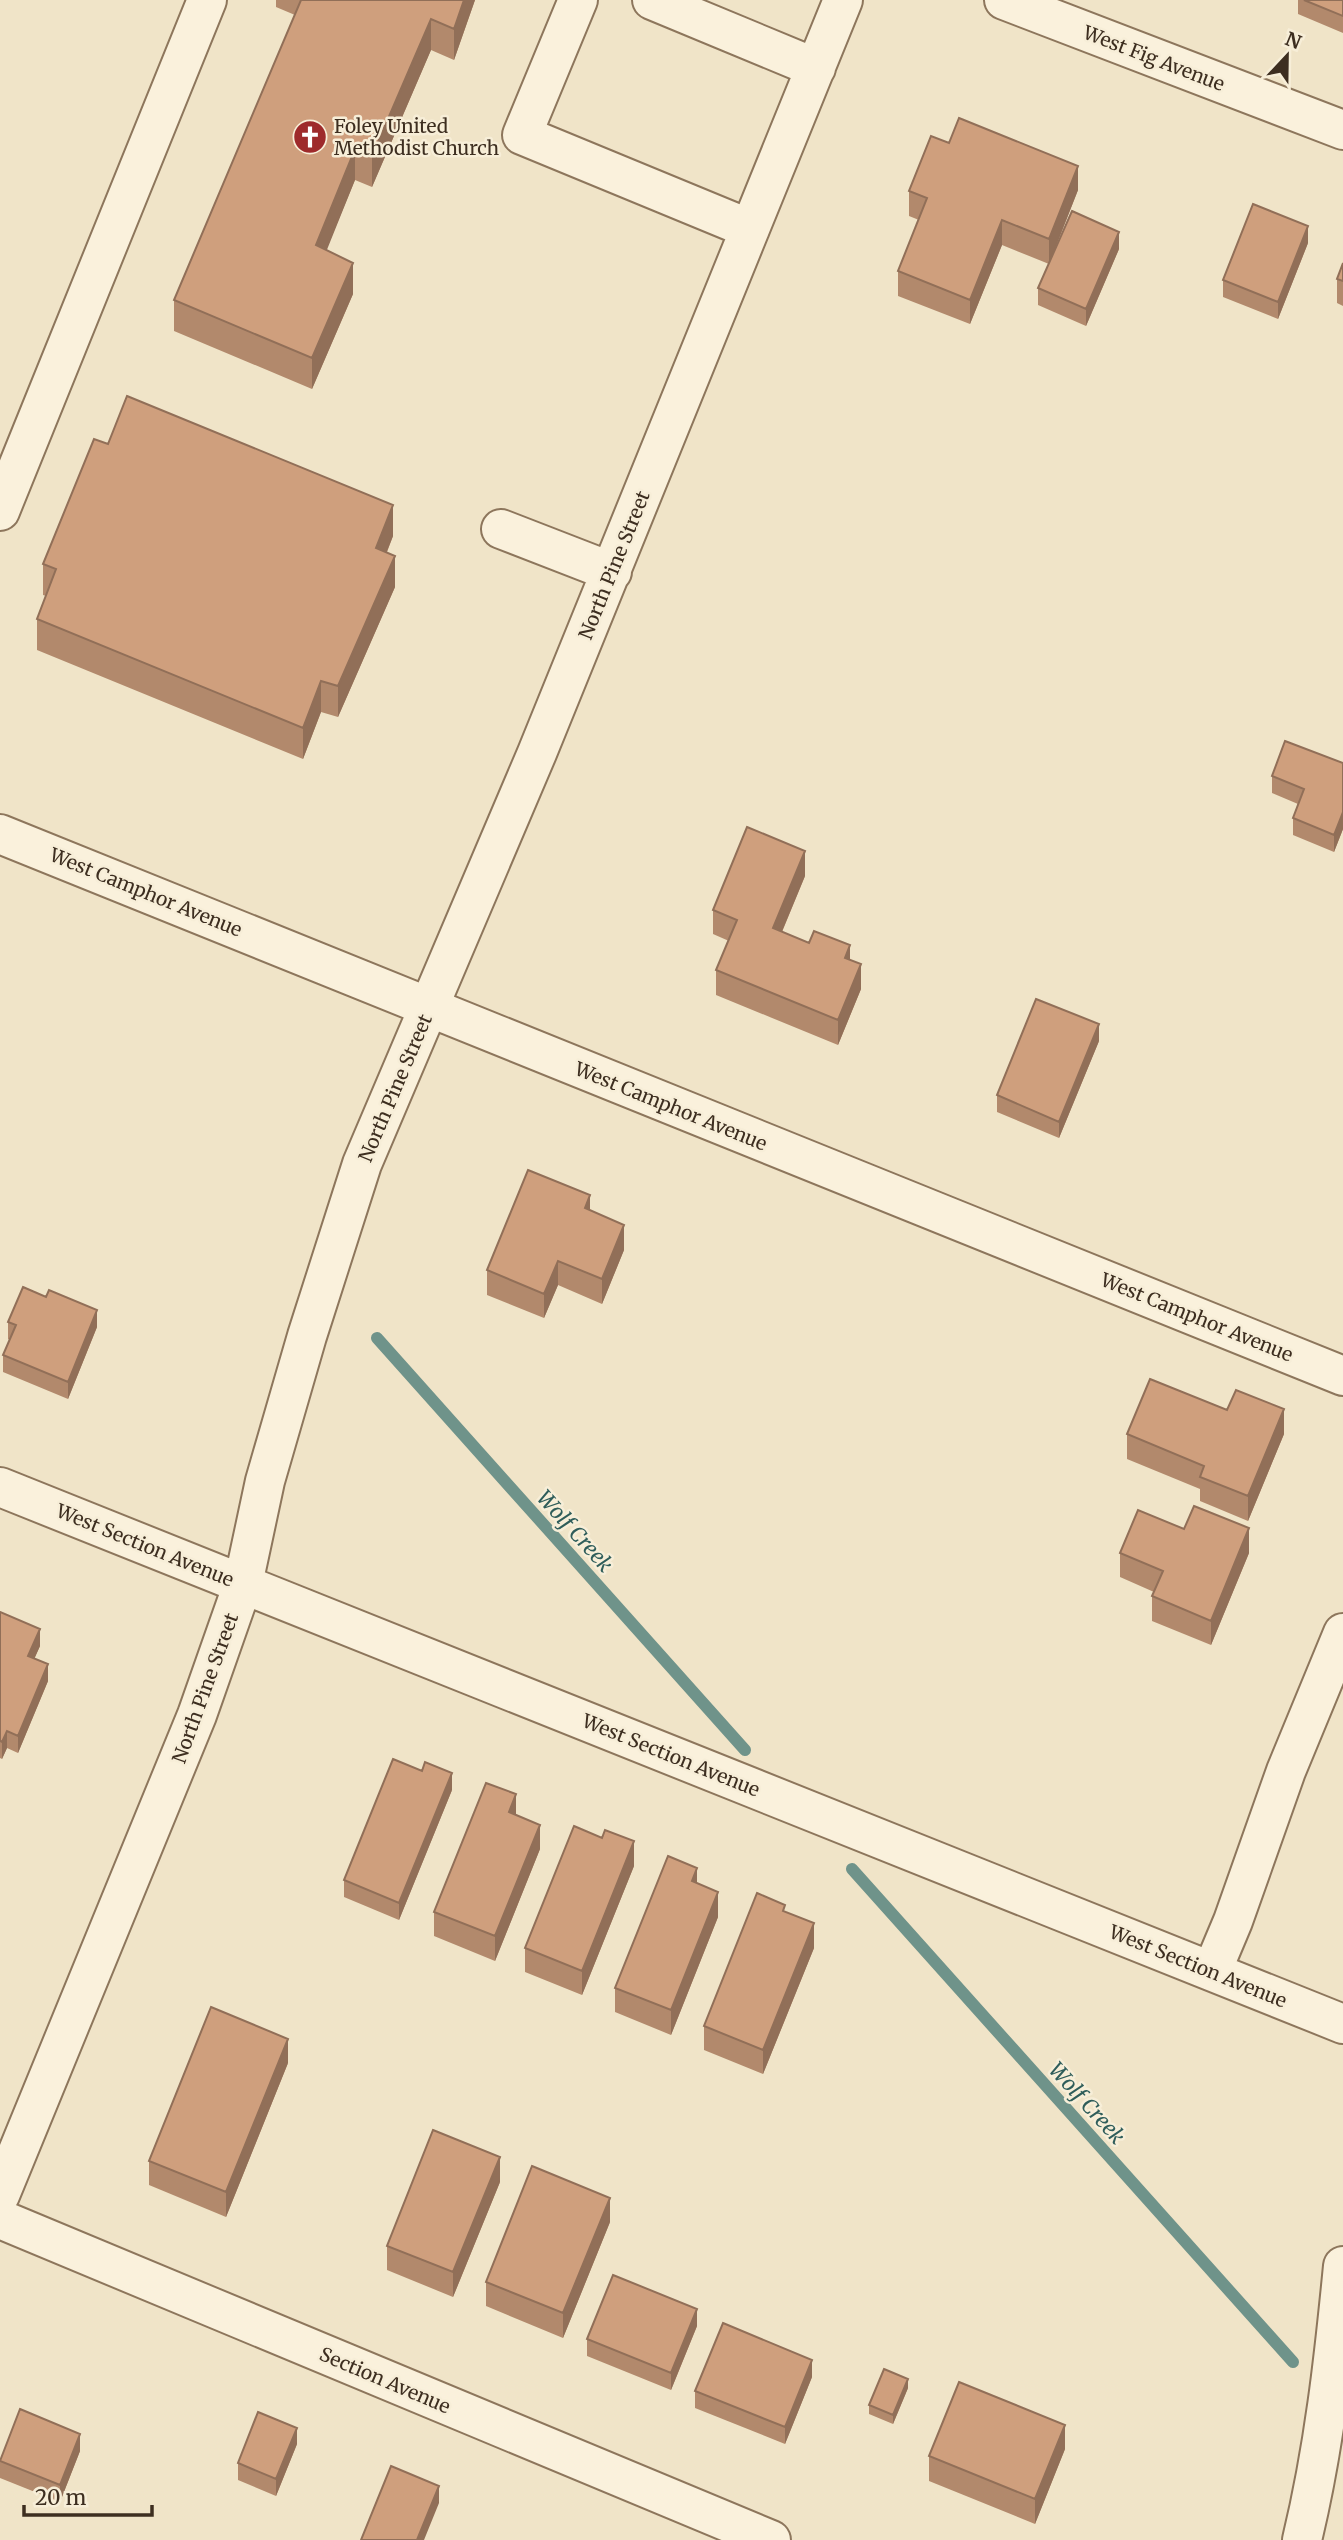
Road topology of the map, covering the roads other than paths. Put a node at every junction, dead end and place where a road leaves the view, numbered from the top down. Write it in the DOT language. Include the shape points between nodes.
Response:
graph roads {
  1 [pos="207,0"];
  2 [pos="578,0"];
  3 [pos="652,0"];
  4 [pos="843,0"];
  5 [pos="1004,0"];
  6 [pos="816,68"];
  7 [pos="1343,130"];
  8 [pos="750,229"];
  9 [pos="0,512"];
  10 [pos="501,529"];
  11 [pos="611,572"];
  12 [pos="0,834"];
  13 [pos="428,1009"];
  14 [pos="1343,1376"];
  15 [pos="0,1487"];
  16 [pos="243,1584"];
  17 [pos="1343,1633"];
  18 [pos="1212,1971"];
  19 [pos="1343,2024"];
  20 [pos="0,2195"];
  21 [pos="0,2219"];
  22 [pos="1343,2266"];
  23 [pos="771,2540"];
  24 [pos="1302,2540"];
  1 -- 9 [label="street"];
  2 -- 8 [label="street" via="522,135"];
  3 -- 6 [label="street"];
  4 -- 6 [label="street, North Pine Street"];
  5 -- 7 [label="street, West Fig Avenue"];
  6 -- 8 [label="street, North Pine Street"];
  8 -- 11 [label="street, North Pine Street"];
  10 -- 11 [label="street"];
  11 -- 13 [label="street, North Pine Street"];
  12 -- 13 [label="street, West Camphor Avenue"];
  13 -- 14 [label="street, West Camphor Avenue"];
  13 -- 16 [label="street, North Pine Street" via="362,1164 265,1480"];
  15 -- 16 [label="street, West Section Avenue"];
  16 -- 18 [label="street, West Section Avenue"];
  16 -- 20 [label="street, North Pine Street" via="197,1715"];
  17 -- 18 [label="street"];
  18 -- 19 [label="street, West Section Avenue"];
  21 -- 23 [label="street, Section Avenue"];
  22 -- 24 [label="street" via="1332,2381"];
}
